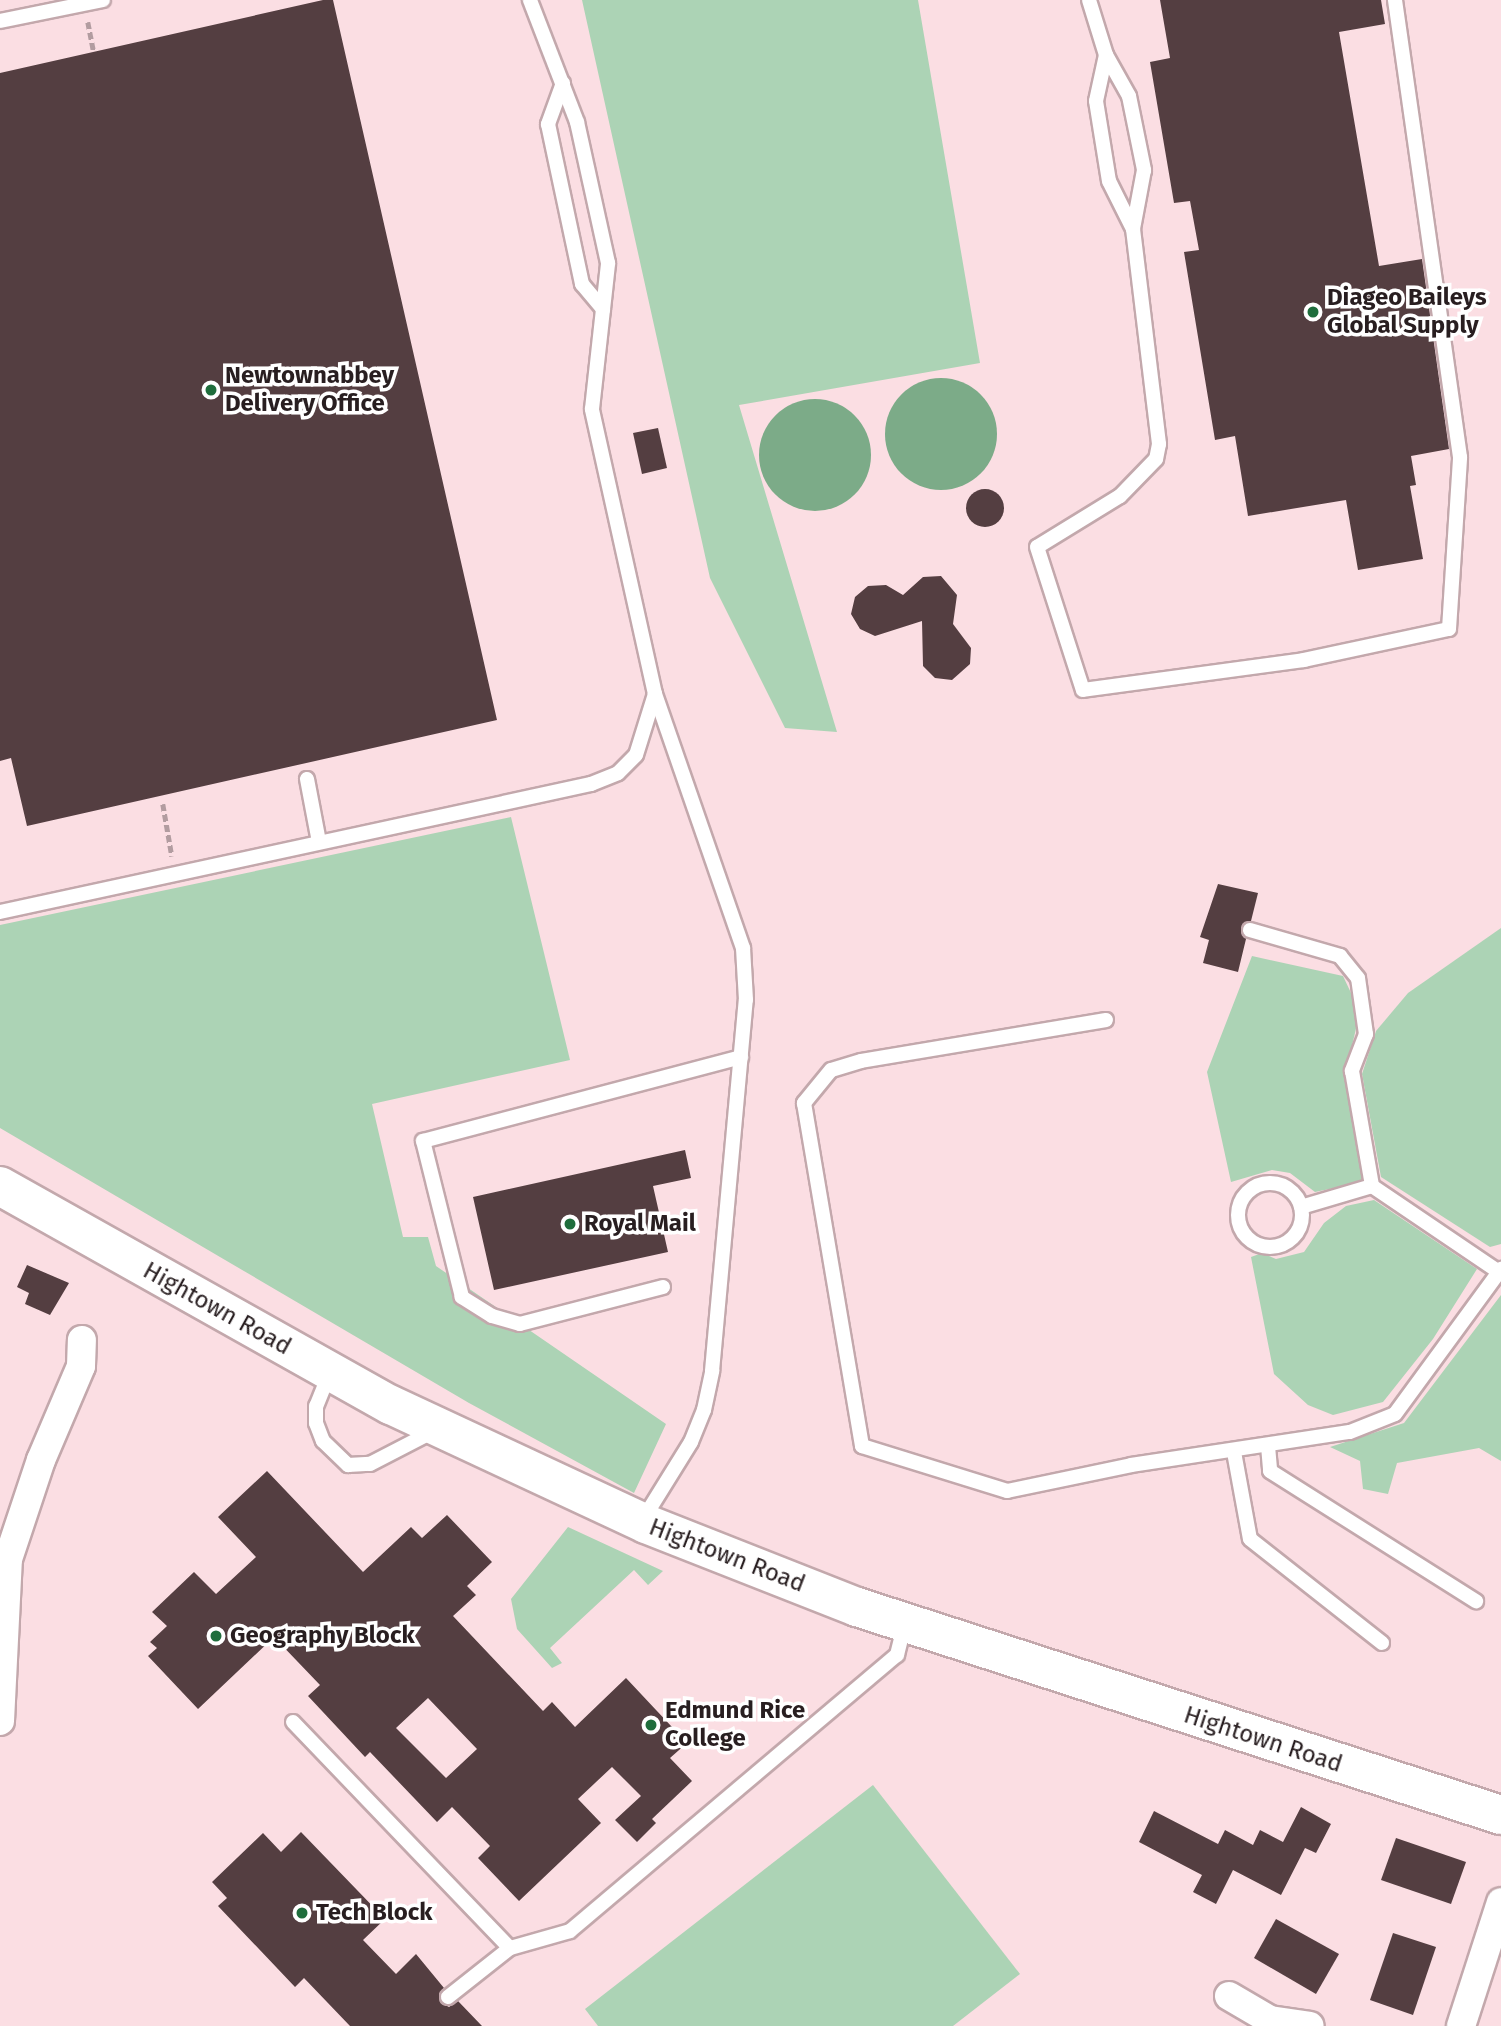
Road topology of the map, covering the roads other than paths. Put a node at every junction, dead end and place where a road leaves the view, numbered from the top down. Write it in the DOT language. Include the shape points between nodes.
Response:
graph roads {
  1 [pos="103,0"];
  2 [pos="530,0"];
  3 [pos="544,0"];
  4 [pos="1088,0"];
  5 [pos="1395,0"];
  6 [pos="0,22"];
  7 [pos="544,31"];
  8 [pos="1106,54"];
  9 [pos="563,83"];
  10 [pos="1133,229"];
  11 [pos="603,309"];
  12 [pos="655,694"];
  13 [pos="307,779"];
  14 [pos="318,842"];
  15 [pos="0,912"];
  16 [pos="1250,930"];
  17 [pos="1106,1020"];
  18 [pos="741,1057"];
  19 [pos="0,1186"];
  20 [pos="1372,1186"];
  21 [pos="1301,1207"];
  22 [pos="1500,1270"];
  23 [pos="663,1287"];
  24 [pos="82,1340"];
  25 [pos="331,1372"];
  26 [pos="440,1428"];
  27 [pos="1268,1446"];
  28 [pos="1234,1452"];
  29 [pos="641,1522"];
  30 [pos="4,1559"];
  31 [pos="1476,1601"];
  32 [pos="905,1622"];
  33 [pos="1382,1643"];
  34 [pos="0,1721"];
  35 [pos="293,1722"];
  36 [pos="1501,1815"];
  37 [pos="1501,1902"];
  38 [pos="510,1948"];
  39 [pos="1229,1996"];
  40 [pos="448,1997"];
  41 [pos="1310,2026"];
  42 [pos="1461,2026"];
  1 -- 6 [label="lane"];
  2 -- 7 [label="lane"];
  3 -- 7 [label="lane"];
  4 -- 8 [label="lane"];
  5 -- 10 [label="lane" via="1460,457 1449,629 1304,660 1083,690 1037,547 1120,496 1156,459 1160,444"];
  7 -- 9 [label="lane"];
  8 -- 10 [label="lane" via="1096,101 1109,181"];
  8 -- 10 [label="lane" via="1129,96 1144,170"];
  9 -- 11 [label="lane" via="577,122 608,263"];
  9 -- 11 [label="lane" via="548,124 582,284"];
  11 -- 12 [label="lane" via="592,409"];
  12 -- 14 [label="lane" via="636,755 618,774 591,785"];
  12 -- 18 [label="lane" via="743,948 746,1000"];
  13 -- 14 [label="lane"];
  14 -- 15 [label="lane"];
  16 -- 20 [label="lane" via="1340,956 1358,978 1366,1034 1352,1071"];
  17 -- 28 [label="lane" via="861,1061 831,1070 804,1103 862,1447 1007,1491 1130,1465"];
  18 -- 23 [label="lane" via="423,1141 462,1297 492,1315 520,1324"];
  18 -- 29 [label="lane" via="705,1409 680,1462"];
  19 -- 25 [label="main road, Hightown Road"];
  20 -- 21 [label="lane"];
  20 -- 22 [label="lane"];
  21 -- 21 [label="lane" via="1299,1227 1276,1246 1255,1244 1238,1219 1242,1198 1269,1183 1289,1190"];
  22 -- 27 [label="lane" via="1395,1413 1350,1432"];
  24 -- 30 [label="street" via="81,1366"];
  25 -- 26 [label="main road, Hightown Road"];
  25 -- 26 [label="lane" via="316,1406 316,1423 323,1441 348,1465 370,1464"];
  26 -- 29 [label="main road, Hightown Road"];
  27 -- 28 [label="lane"];
  27 -- 31 [label="lane" via="1270,1471"];
  28 -- 33 [label="lane" via="1250,1539"];
  29 -- 32 [label="main road, Hightown Road"];
  30 -- 34 [label="street"];
  32 -- 36 [label="main road, Hightown Road"];
  32 -- 38 [label="lane" via="897,1656 570,1931"];
  35 -- 38 [label="lane"];
  37 -- 42 [label="street"];
  38 -- 40 [label="lane"];
  39 -- 41 [label="street" via="1270,2020"];
}
